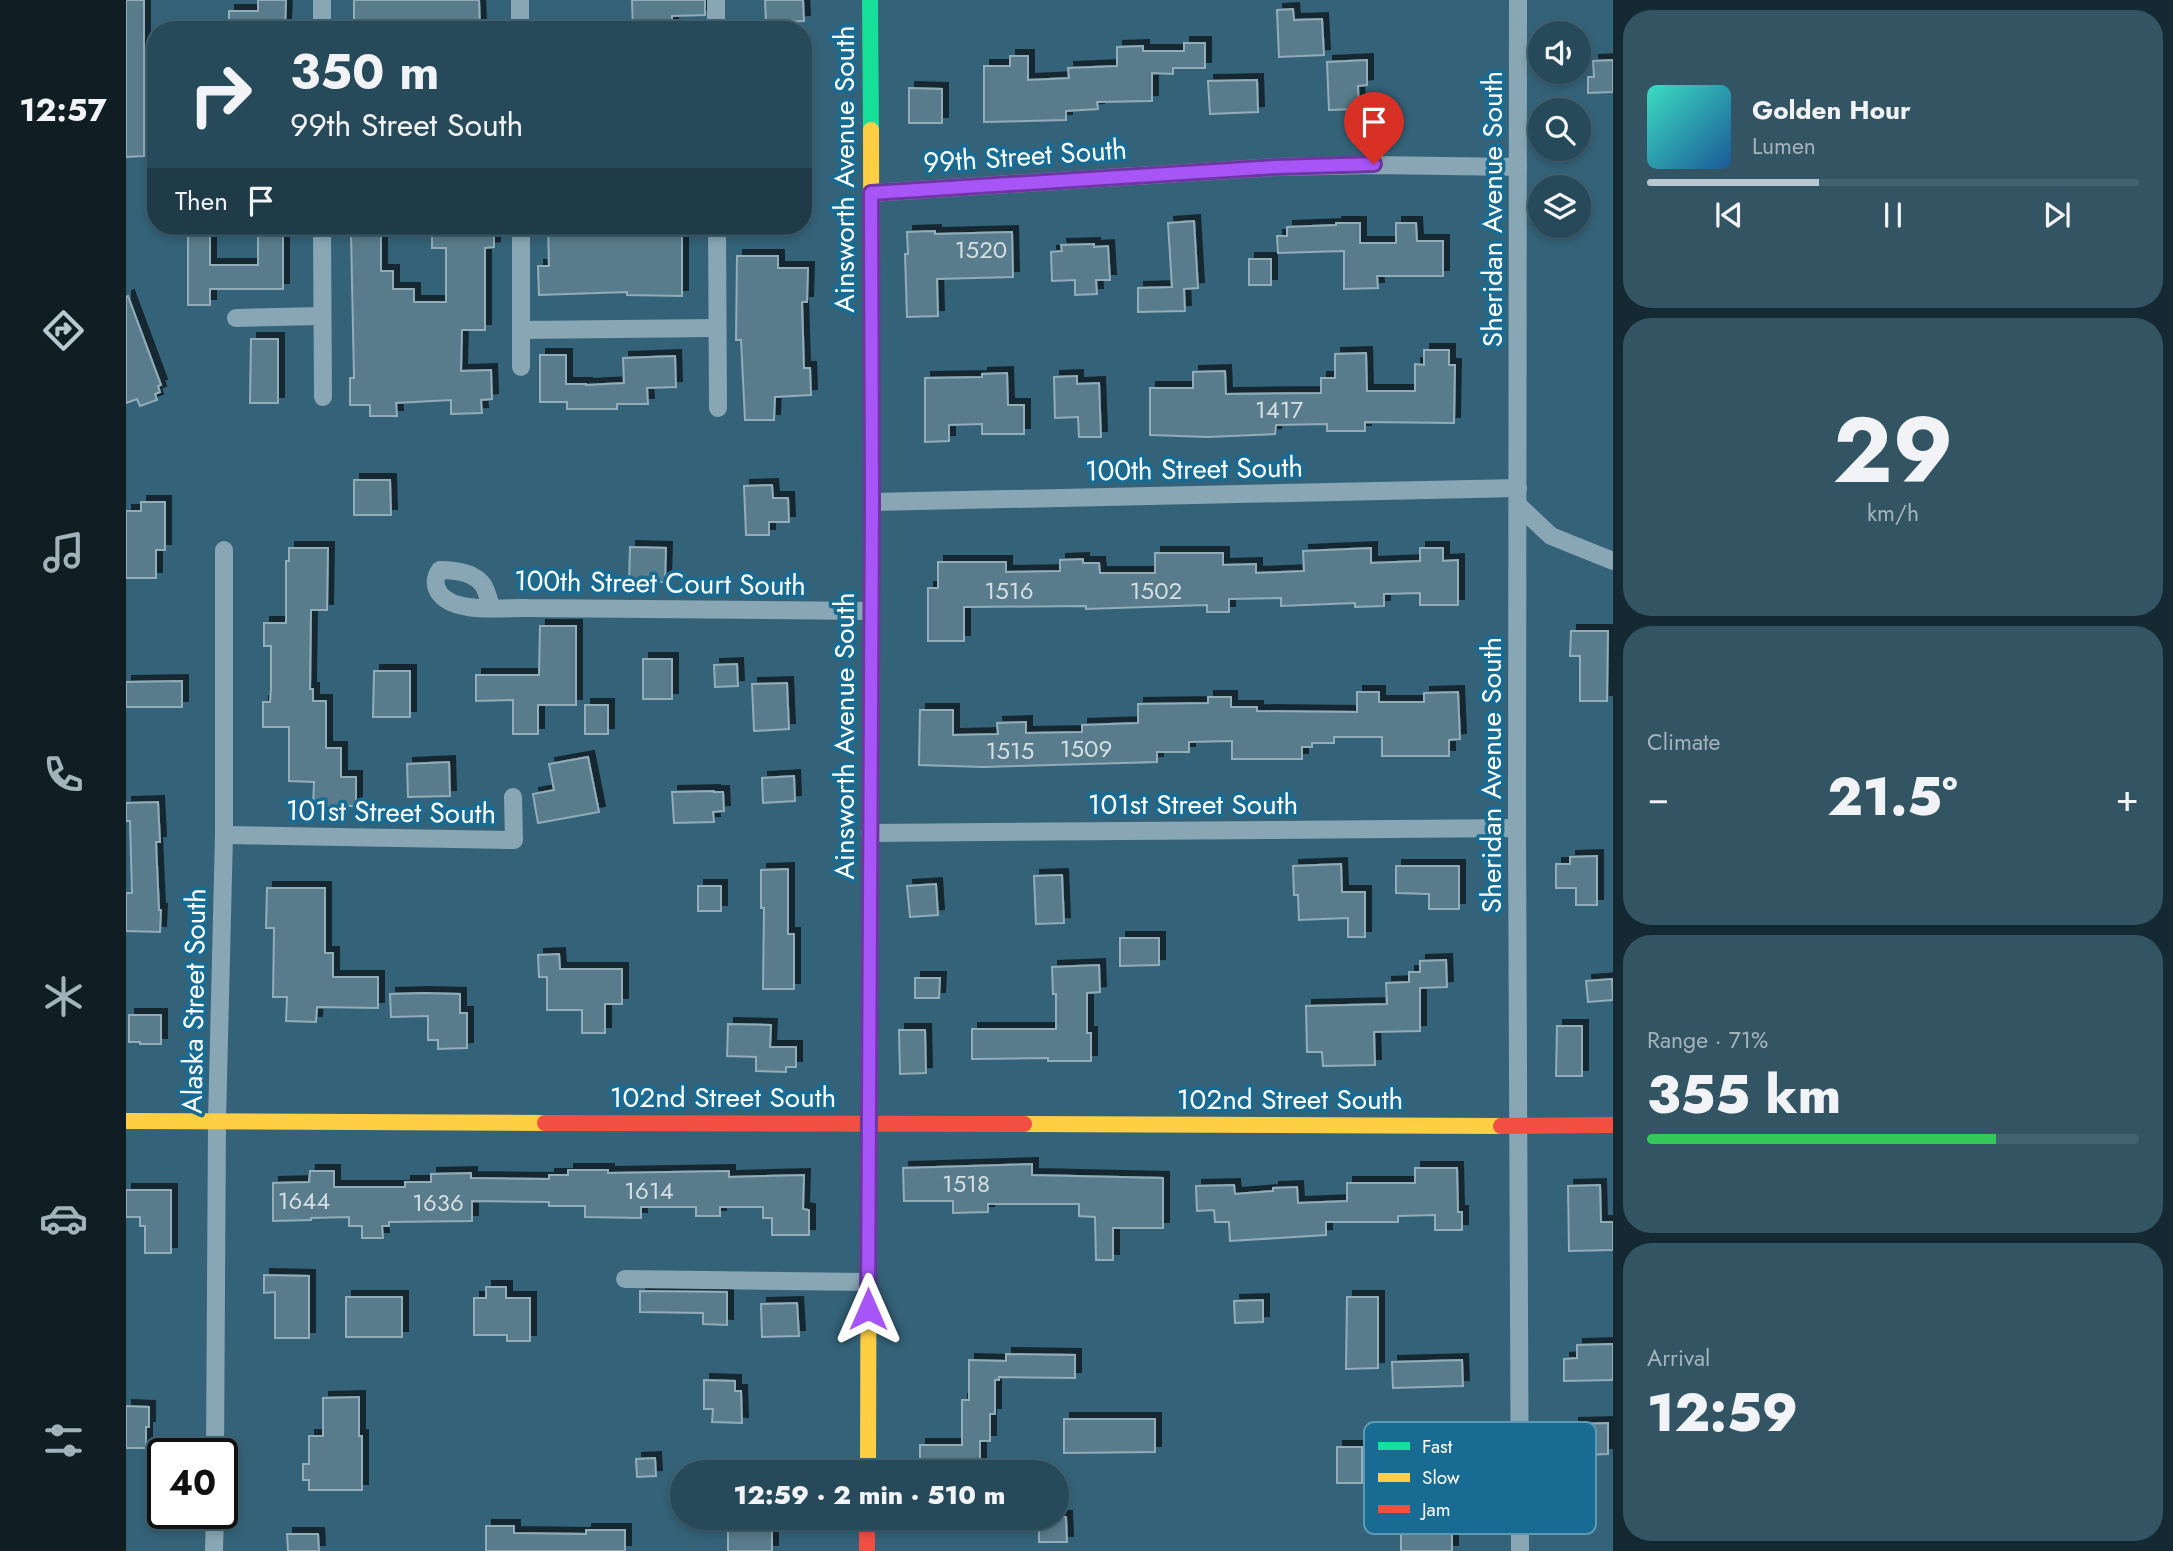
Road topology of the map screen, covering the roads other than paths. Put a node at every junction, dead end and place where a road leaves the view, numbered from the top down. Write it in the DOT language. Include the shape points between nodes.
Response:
graph roads {
  1 [pos="322,0"];
  2 [pos="520,0"];
  3 [pos="716,0"];
  4 [pos="870,0"];
  5 [pos="1518,0"];
  6 [pos="322,21"];
  7 [pos="520,21"];
  8 [pos="716,21"];
  9 [pos="1518,167"];
  10 [pos="871,193"];
  11 [pos="322,235"];
  12 [pos="521,235"];
  13 [pos="717,235"];
  14 [pos="322,316"];
  15 [pos="236,318"];
  16 [pos="717,328"];
  17 [pos="521,330"];
  18 [pos="521,368"];
  19 [pos="323,397"];
  20 [pos="718,408"];
  21 [pos="1518,496"];
  22 [pos="872,502"];
  23 [pos="224,550"];
  24 [pos="1613,561"];
  25 [pos="491,607"];
  26 [pos="871,611"];
  27 [pos="513,797"];
  28 [pos="1517,828"];
  29 [pos="870,833"];
  30 [pos="224,835"];
  31 [pos="126,1121"];
  32 [pos="217,1121"];
  33 [pos="868,1123"];
  34 [pos="1613,1125"];
  35 [pos="1517,1126"];
  36 [pos="625,1279"];
  37 [pos="868,1282"];
  38 [pos="1519,1422"];
  39 [pos="215,1438"];
  40 [pos="868,1460"];
  41 [pos="215,1529"];
  42 [pos="867,1530"];
  43 [pos="214,1551"];
  44 [pos="867,1551"];
  1 -- 6 [label="street"];
  2 -- 7 [label="street"];
  3 -- 8 [label="street"];
  4 -- 10 [label="street, Ainsworth Avenue South"];
  5 -- 9 [label="street, Sheridan Avenue South"];
  9 -- 10 [label="street, 99th Street South" via="1276,167"];
  9 -- 21 [label="street, Sheridan Avenue South"];
  10 -- 22 [label="street, Ainsworth Avenue South"];
  11 -- 14 [label="street"];
  12 -- 17 [label="street"];
  13 -- 16 [label="street"];
  14 -- 15 [label="street"];
  14 -- 19 [label="street"];
  16 -- 17 [label="street"];
  16 -- 20 [label="street"];
  17 -- 18 [label="street"];
  21 -- 22 [label="street, 100th Street South"];
  21 -- 24 [label="street" via="1551,537"];
  21 -- 28 [label="street, Sheridan Avenue South"];
  22 -- 26 [label="street, Ainsworth Avenue South"];
  23 -- 30 [label="street, Alaska Street South"];
  25 -- 26 [label="street, 100th Street Court South"];
  26 -- 29 [label="street, Ainsworth Avenue South"];
  27 -- 30 [label="street, 101st Street South" via="514,841"];
  28 -- 29 [label="street, 101st Street South"];
  28 -- 35 [label="street, Sheridan Avenue South"];
  29 -- 33 [label="street, Ainsworth Avenue South"];
  30 -- 32 [label="street, Alaska Street South"];
  31 -- 32 [label="street, 102nd Street South"];
  32 -- 33 [label="street, 102nd Street South"];
  32 -- 39 [label="street, Alaska Street South"];
  33 -- 35 [label="street, 102nd Street South"];
  33 -- 37 [label="street, Ainsworth Avenue South"];
  34 -- 35 [label="street, 102nd Street South"];
  35 -- 38 [label="street, Sheridan Avenue South"];
  36 -- 37 [label="street"];
  37 -- 40 [label="street, Ainsworth Avenue South"];
  41 -- 43 [label="street"];
  42 -- 44 [label="street"];
}
